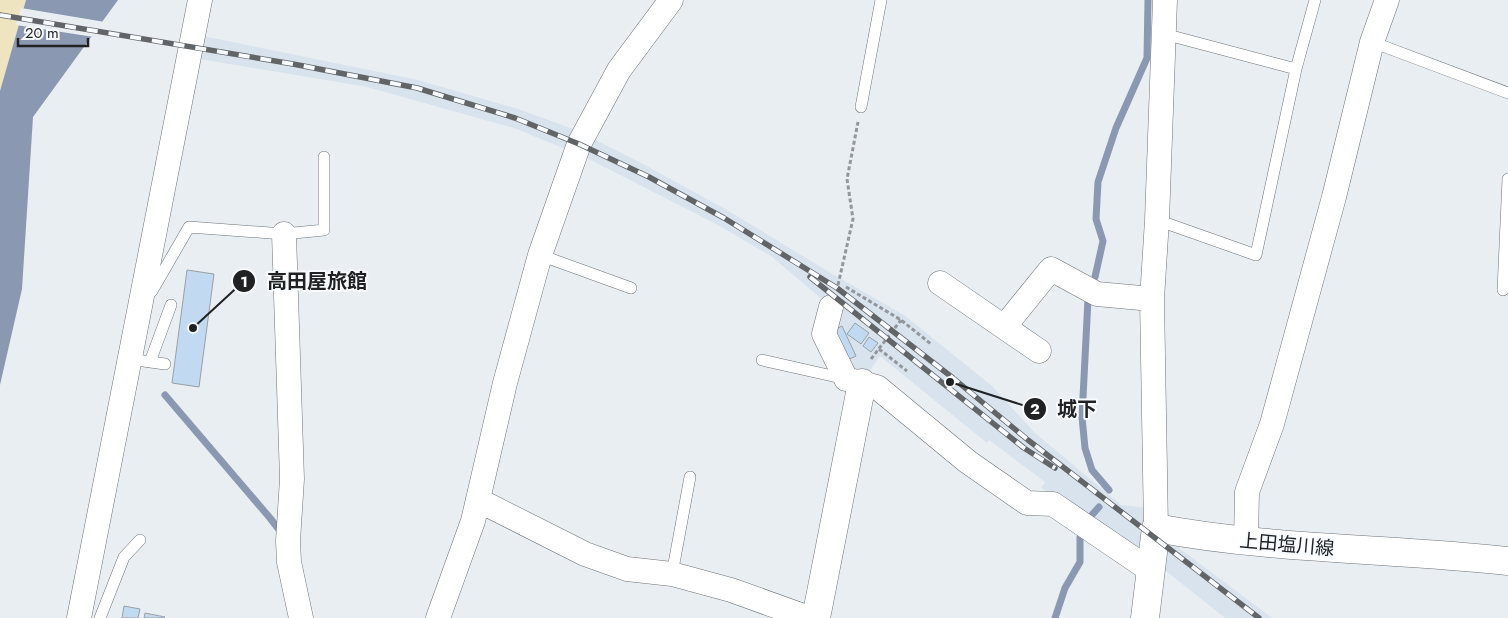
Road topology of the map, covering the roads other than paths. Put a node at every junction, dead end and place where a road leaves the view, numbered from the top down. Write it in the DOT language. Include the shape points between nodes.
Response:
graph roads {
  1 [pos="200,0"];
  2 [pos="671,0"];
  3 [pos="881,0"];
  4 [pos="1165,0"];
  5 [pos="1315,0"];
  6 [pos="1387,0"];
  7 [pos="1164,34"];
  8 [pos="1372,42"];
  9 [pos="1296,69"];
  10 [pos="1508,93"];
  11 [pos="861,107"];
  12 [pos="324,157"];
  13 [pos="1508,179"];
  14 [pos="1157,220"];
  15 [pos="284,234"];
  16 [pos="540,255"];
  17 [pos="940,283"];
  18 [pos="631,288"];
  19 [pos="143,289"];
  20 [pos="1503,290"];
  21 [pos="1152,299"];
  22 [pos="171,305"];
  23 [pos="831,307"];
  24 [pos="1004,327"];
  25 [pos="1039,351"];
  26 [pos="762,360"];
  27 [pos="140,361"];
  28 [pos="164,364"];
  29 [pos="854,381"];
  30 [pos="690,477"];
  31 [pos="478,500"];
  32 [pos="1156,528"];
  33 [pos="140,540"];
  34 [pos="1246,541"];
  35 [pos="1508,562"];
  36 [pos="1150,570"];
  37 [pos="672,574"];
  38 [pos="79,618"];
  39 [pos="100,618"];
  40 [pos="301,618"];
  41 [pos="438,618"];
  42 [pos="809,618"];
  43 [pos="816,618"];
  44 [pos="1145,618"];
  1 -- 19 [label="street"];
  2 -- 16 [label="street" via="619,70 579,144"];
  3 -- 11 [label="lane"];
  4 -- 7 [label="street"];
  5 -- 9 [label="lane"];
  6 -- 8 [label="street"];
  7 -- 9 [label="lane"];
  7 -- 14 [label="street"];
  8 -- 10 [label="lane"];
  8 -- 34 [label="street" via="1334,197 1274,415 1248,492"];
  9 -- 14 [label="lane" via="1256,256"];
  12 -- 15 [label="lane" via="324,230"];
  13 -- 20 [label="lane"];
  14 -- 21 [label="street"];
  15 -- 19 [label="lane" via="189,227 152,290"];
  15 -- 40 [label="street" via="292,479 289,555"];
  16 -- 18 [label="lane"];
  16 -- 31 [label="street" via="505,383"];
  17 -- 24 [label="street"];
  19 -- 27 [label="street"];
  21 -- 24 [label="street" via="1097,294 1051,269"];
  21 -- 32 [label="street"];
  22 -- 27 [label="lane"];
  23 -- 29 [label="street" via="824,334"];
  24 -- 25 [label="street"];
  26 -- 29 [label="lane"];
  27 -- 28 [label="lane"];
  27 -- 38 [label="street"];
  29 -- 36 [label="street" via="877,387 968,462 1027,503 1053,504"];
  29 -- 43 [label="main road"];
  30 -- 37 [label="lane"];
  31 -- 37 [label="street" via="585,554 627,569"];
  31 -- 41 [label="street"];
  32 -- 34 [label="main road, 上田塩川線"];
  32 -- 36 [label="main road"];
  33 -- 39 [label="lane" via="124,557"];
  34 -- 35 [label="main road, 上田塩川線"];
  36 -- 44 [label="main road"];
  37 -- 42 [label="street" via="731,590"];
}
